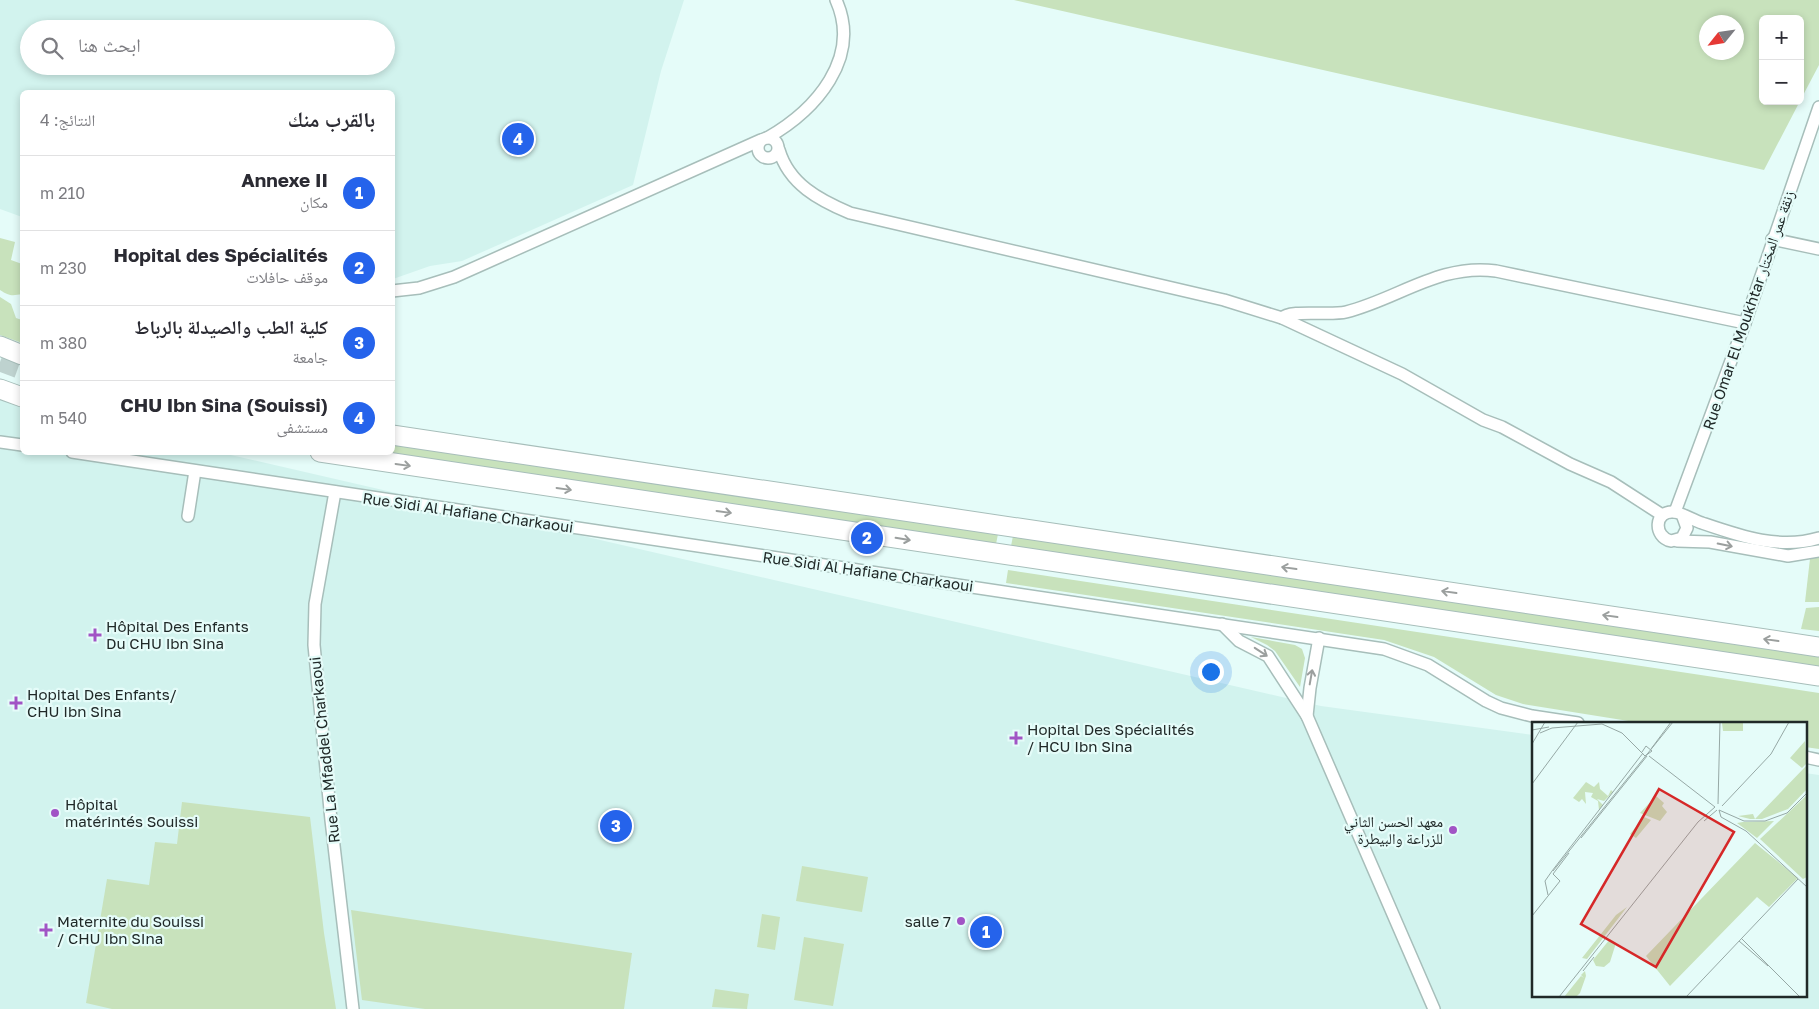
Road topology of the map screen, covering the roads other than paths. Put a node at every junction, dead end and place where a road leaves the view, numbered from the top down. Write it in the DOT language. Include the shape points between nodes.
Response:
graph roads {
  1 [pos="836,0"];
  2 [pos="1819,107"];
  3 [pos="770,148"];
  4 [pos="730,154"];
  5 [pos="1772,239"];
  6 [pos="1819,249"];
  7 [pos="395,291"];
  8 [pos="1282,318"];
  9 [pos="1745,323"];
  10 [pos="0,346"];
  11 [pos="20,354"];
  12 [pos="20,387"];
  13 [pos="0,389"];
  14 [pos="395,435"];
  15 [pos="0,442"];
  16 [pos="20,445"];
  17 [pos="91,455"];
  18 [pos="340,455"];
  19 [pos="195,471"];
  20 [pos="335,492"];
  21 [pos="1679,514"];
  22 [pos="1662,515"];
  23 [pos="188,516"];
  24 [pos="1819,538"];
  25 [pos="1676,541"];
  26 [pos="1819,551"];
  27 [pos="1222,624"];
  28 [pos="1319,638"];
  29 [pos="1819,648"];
  30 [pos="1819,676"];
  31 [pos="1307,716"];
  32 [pos="1571,722"];
  33 [pos="1806,757"];
  34 [pos="1819,760"];
  35 [pos="353,1009"];
  36 [pos="1434,1009"];
  1 -- 3 [label="street" via="845,24 838,64 821,93 788,123"];
  2 -- 5 [label="street, Rue Omar El Moukhtar زنقة عمر المختار"];
  3 -- 4 [label="street"];
  3 -- 4 [label="street"];
  3 -- 8 [label="street" via="798,182 832,205 870,219 1224,300"];
  4 -- 7 [label="street" via="454,277 419,288"];
  5 -- 6 [label="street"];
  5 -- 9 [label="street, Rue Omar El Moukhtar زنقة عمر المختار"];
  8 -- 9 [label="street" via="1290,312 1319,315 1348,311 1439,275 1472,269 1496,271"];
  8 -- 22 [label="street" via="1402,374 1483,420 1611,482"];
  9 -- 21 [label="street, Rue Omar El Moukhtar زنقة عمر المختار"];
  10 -- 11 [label="main road"];
  12 -- 13 [label="main road"];
  29 -- 14 [label="main road, one-way"];
  15 -- 16 [label="street"];
  17 -- 19 [label="street, Rue Sidi Al Hafiane Charkaoui"];
  18 -- 30 [label="main road, one-way"];
  19 -- 20 [label="street, Rue Sidi Al Hafiane Charkaoui"];
  19 -- 23 [label="street"];
  20 -- 27 [label="street, Rue Sidi Al Hafiane Charkaoui"];
  20 -- 35 [label="street, Rue La Mfaddel Charkaoui" via="316,604 314,645 330,820"];
  21 -- 22 [label="street"];
  21 -- 24 [label="street" via="1777,544 1796,544"];
  21 -- 25 [label="street" via="1686,530"];
  22 -- 25 [label="street" via="1658,522 1659,534 1665,540"];
  25 -- 26 [label="street, one-way" via="1710,542 1782,556"];
  27 -- 28 [label="street, Rue Sidi Al Hafiane Charkaoui"];
  27 -- 31 [label="street, one-way" via="1239,641 1268,656"];
  31 -- 28 [label="street, one-way"];
  28 -- 32 [label="street, Rue Sidi Al Hafiane Charkaoui" via="1399,653 1428,664 1501,708"];
  31 -- 36 [label="street"];
  33 -- 34 [label="street"];
}
